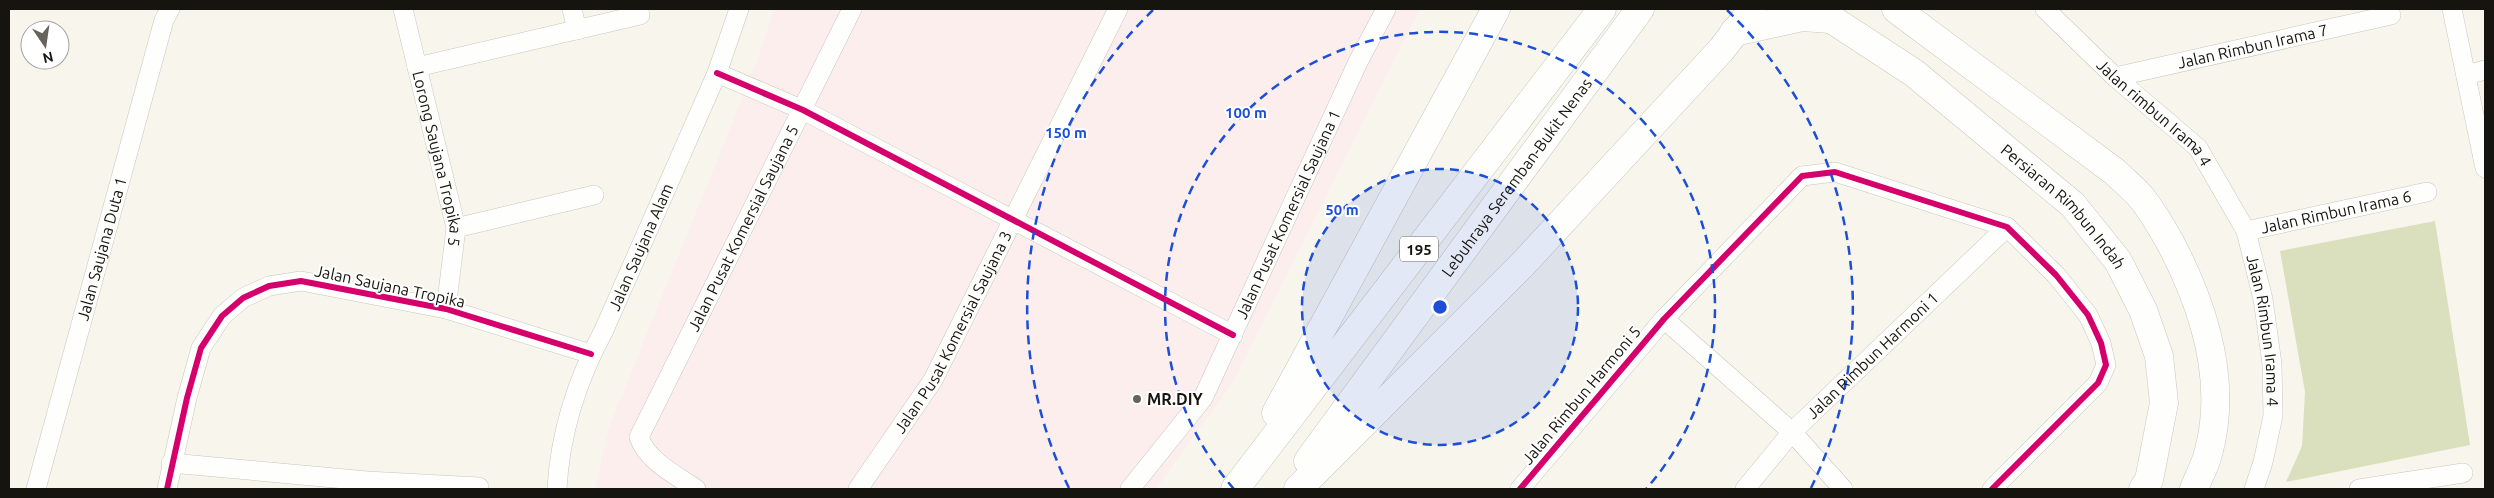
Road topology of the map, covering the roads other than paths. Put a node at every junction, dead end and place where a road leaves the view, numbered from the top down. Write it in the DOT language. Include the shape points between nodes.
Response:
graph roads {
  1 [pos="170,9"];
  2 [pos="403,9"];
  3 [pos="572,9"];
  4 [pos="739,9"];
  5 [pos="852,9"];
  6 [pos="1118,9"];
  7 [pos="1386,9"];
  8 [pos="1496,9"];
  9 [pos="1602,9"];
  10 [pos="1640,9"];
  11 [pos="1752,9"];
  12 [pos="1896,9"];
  13 [pos="2045,9"];
  14 [pos="2452,9"];
  15 [pos="1824,14"];
  16 [pos="640,15"];
  17 [pos="2391,15"];
  18 [pos="577,30"];
  19 [pos="1734,32"];
  20 [pos="417,67"];
  21 [pos="2485,70"];
  22 [pos="718,73"];
  23 [pos="2466,75"];
  24 [pos="2115,77"];
  25 [pos="803,110"];
  26 [pos="2485,168"];
  27 [pos="2427,192"];
  28 [pos="594,195"];
  29 [pos="1013,220"];
  30 [pos="456,228"];
  31 [pos="2007,228"];
  32 [pos="2246,231"];
  33 [pos="446,309"];
  34 [pos="1664,319"];
  35 [pos="1233,335"];
  36 [pos="591,354"];
  37 [pos="1792,432"];
  38 [pos="171,463"];
  39 [pos="2463,473"];
  40 [pos="367,485"];
  41 [pos="478,487"];
  42 [pos="36,489"];
  43 [pos="167,489"];
  44 [pos="557,489"];
  45 [pos="696,489"];
  46 [pos="858,489"];
  47 [pos="1130,489"];
  48 [pos="1235,489"];
  49 [pos="1287,489"];
  50 [pos="1298,489"];
  51 [pos="1520,489"];
  52 [pos="1746,489"];
  53 [pos="1843,489"];
  54 [pos="1992,489"];
  55 [pos="2143,489"];
  56 [pos="2194,489"];
  57 [pos="2254,489"];
  58 [pos="2359,489"];
  1 -- 42 [label="street, Jalan Saujana Duta 1" via="164,20"];
  2 -- 20 [label="street, Lorong Saujana Tropika 5"];
  3 -- 18 [label="street"];
  4 -- 22 [label="street, Jalan Saujana Alam"];
  5 -- 25 [label="street, Jalan Pusat Komersial Saujana 5"];
  6 -- 29 [label="street, Jalan Pusat Komersial Saujana 3"];
  7 -- 35 [label="street, Jalan Pusat Komersial Saujana 1" via="1354,70"];
  8 -- 48 [label="main road"];
  9 -- 48 [label="main road, Lebuhraya Seremban-Bukit Nenas / 195"];
  10 -- 49 [label="main road, Lebuhraya Seremban-Bukit Nenas / 195"];
  11 -- 19 [label="main road"];
  12 -- 56 [label="main road" via="2115,172 2141,197 2164,232 2202,313 2213,368 2214,412 2208,454"];
  13 -- 24 [label="street, Jalan rimbun Irama 4"];
  14 -- 23 [label="street"];
  15 -- 19 [label="main road"];
  15 -- 55 [label="main road, Persiaran Rimbun Indah" via="1914,73 2073,205 2118,262 2143,310 2159,356 2164,403 2149,480"];
  16 -- 18 [label="street"];
  17 -- 24 [label="street, Jalan Rimbun Irama 7"];
  18 -- 20 [label="street"];
  19 -- 50 [label="main road" via="1522,265"];
  20 -- 30 [label="street, Lorong Saujana Tropika 5"];
  21 -- 23 [label="street"];
  22 -- 25 [label="street"];
  22 -- 36 [label="street, Jalan Saujana Alam"];
  23 -- 26 [label="street"];
  24 -- 32 [label="street, Jalan rimbun Irama 4" via="2198,148"];
  25 -- 29 [label="street"];
  25 -- 45 [label="street, Jalan Pusat Komersial Saujana 5" via="638,437 649,455"];
  27 -- 32 [label="street, Jalan Rimbun Irama 6"];
  28 -- 30 [label="street"];
  29 -- 35 [label="street"];
  29 -- 46 [label="street, Jalan Pusat Komersial Saujana 3" via="933,380"];
  30 -- 33 [label="street, Lorong Saujana Tropika 5"];
  31 -- 34 [label="street, Jalan Rimbun Harmoni 5" via="1835,172 1802,176"];
  31 -- 37 [label="street, Jalan Rimbun Harmoni 1"];
  31 -- 54 [label="street" via="2056,275 2088,315 2101,344 2106,366 2098,383"];
  32 -- 57 [label="street, Jalan Rimbun Irama 4" via="2263,299 2272,364 2272,416"];
  33 -- 36 [label="street, Jalan Saujana Tropika"];
  33 -- 38 [label="street, Jalan Saujana Tropika" via="301,281 269,286 243,298 222,316 201,348"];
  34 -- 37 [label="street"];
  34 -- 51 [label="street, Jalan Rimbun Harmoni 5"];
  35 -- 47 [label="street, Jalan Pusat Komersial Saujana 1" via="1203,398"];
  36 -- 44 [label="street, Jalan Saujana Alam" via="563,431"];
  37 -- 52 [label="street, Jalan Rimbun Harmoni 1"];
  37 -- 53 [label="street"];
  38 -- 40 [label="street"];
  38 -- 43 [label="street, Jalan Saujana Tropika"];
  39 -- 58 [label="street"];
  40 -- 41 [label="street"];
}
